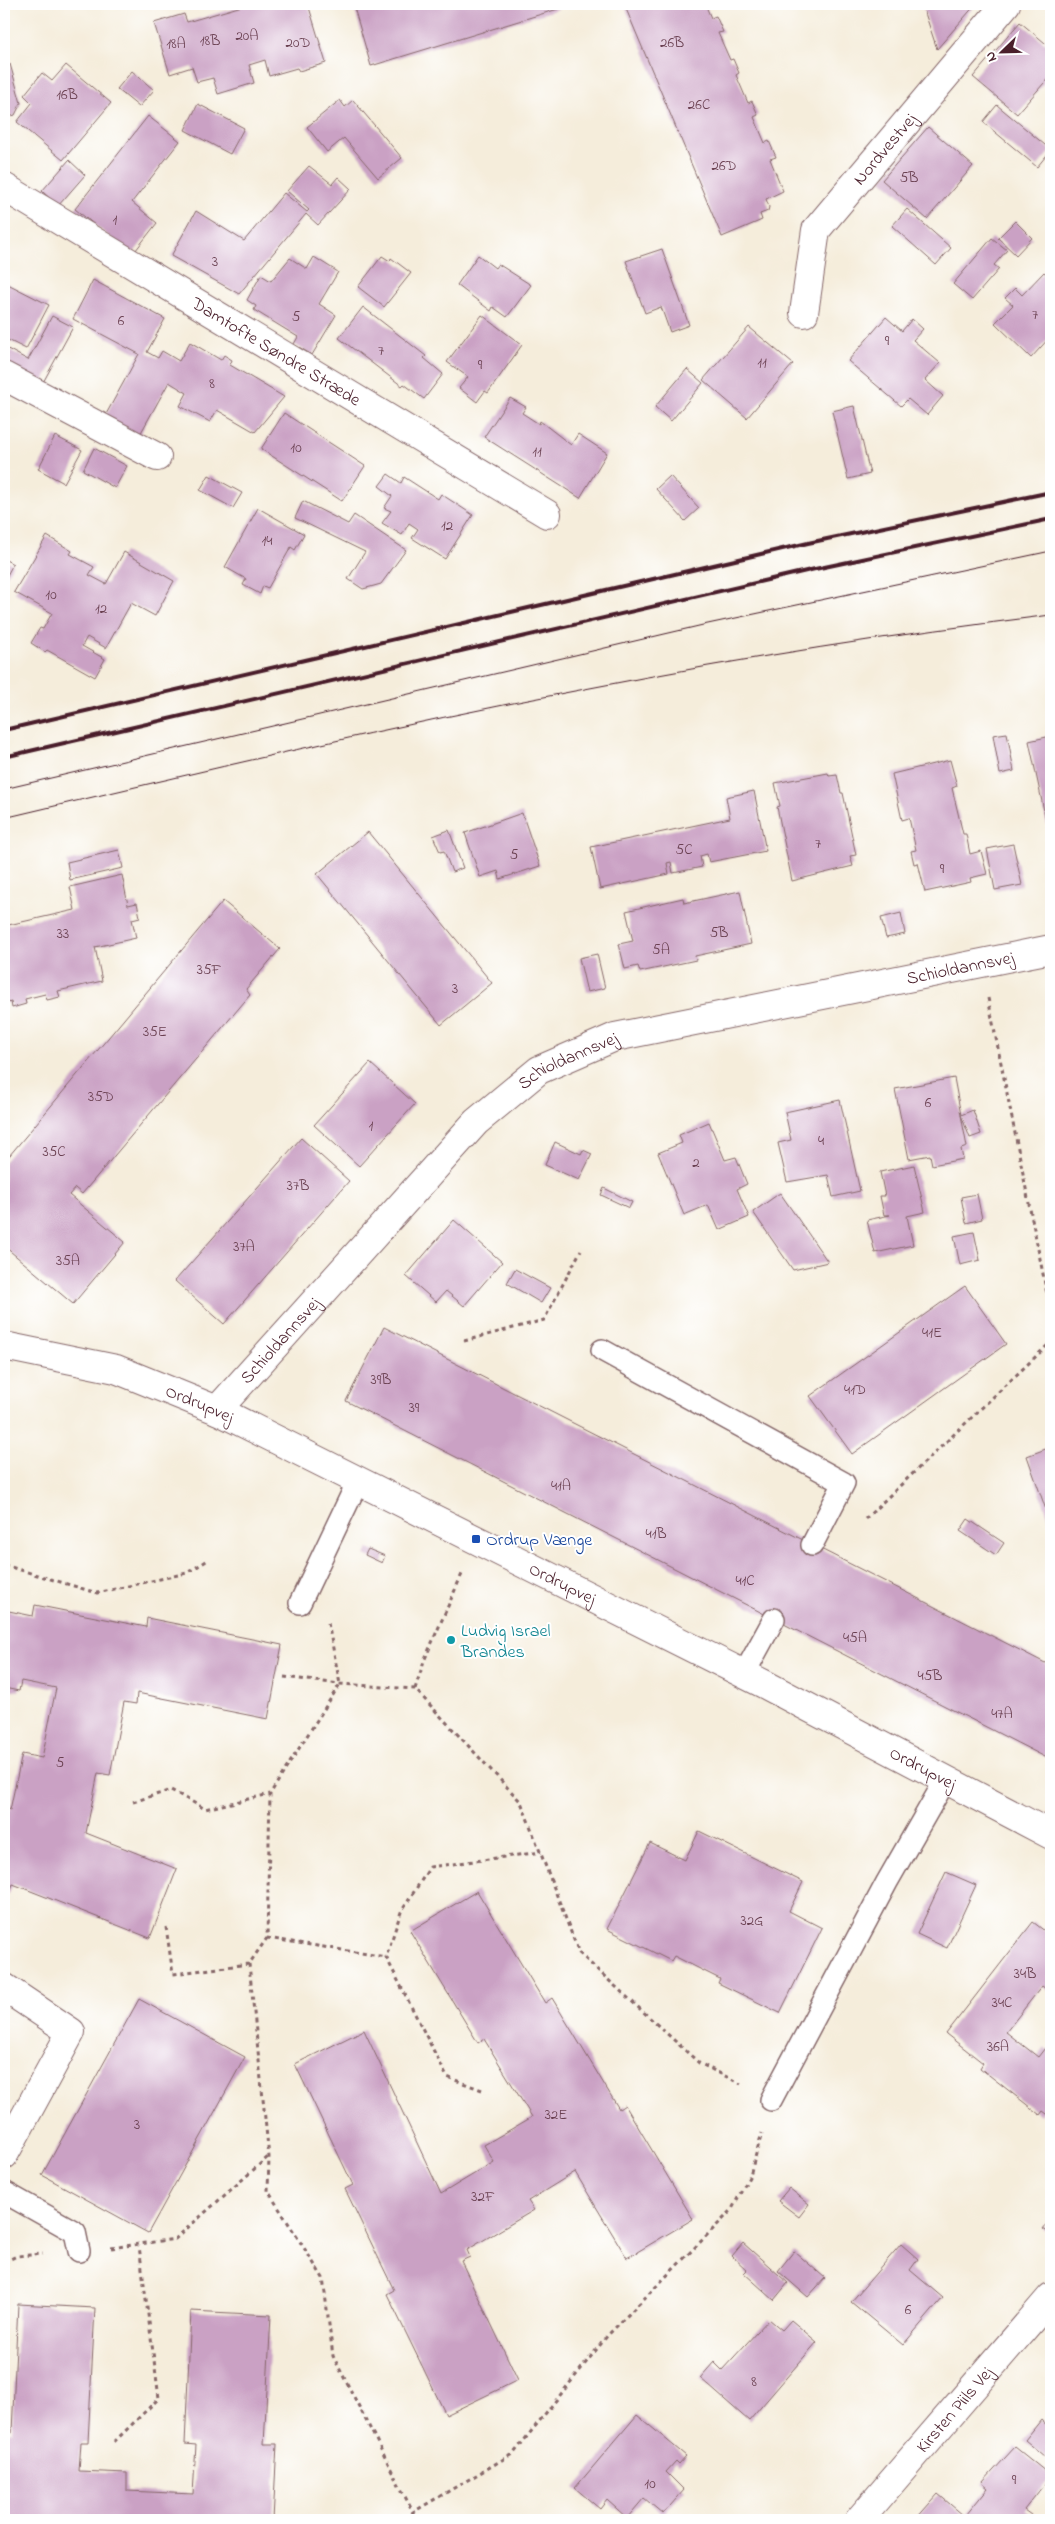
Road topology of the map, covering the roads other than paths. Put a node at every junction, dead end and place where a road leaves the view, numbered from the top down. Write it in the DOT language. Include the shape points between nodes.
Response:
graph roads {
  1 [pos="1006,4"];
  2 [pos="4,187"];
  3 [pos="804,313"];
  4 [pos="4,376"];
  5 [pos="156,457"];
  6 [pos="547,514"];
  7 [pos="1051,949"];
  8 [pos="4,1346"];
  9 [pos="602,1350"];
  10 [pos="217,1410"];
  11 [pos="358,1481"];
  12 [pos="815,1538"];
  13 [pos="300,1603"];
  14 [pos="774,1620"];
  15 [pos="744,1674"];
  16 [pos="946,1779"];
  17 [pos="1051,1835"];
  18 [pos="4,1987"];
  19 [pos="771,2100"];
  20 [pos="4,2155"];
  21 [pos="4,2192"];
  22 [pos="78,2251"];
  23 [pos="1051,2297"];
  24 [pos="858,2520"];
  1 -- 3 [label="street, Nordvestvej" via="816,230"];
  2 -- 6 [label="street, Damtofte Søndre Stræde"];
  4 -- 5 [label="street"];
  7 -- 10 [label="street, Schioldannsvej" via="615,1037 539,1070 476,1122"];
  8 -- 10 [label="street, Ordrupvej" via="116,1369"];
  9 -- 12 [label="lane" via="844,1483"];
  10 -- 11 [label="street, Ordrupvej"];
  11 -- 13 [label="lane"];
  11 -- 15 [label="street, Ordrupvej"];
  14 -- 15 [label="lane"];
  15 -- 16 [label="street, Ordrupvej"];
  16 -- 17 [label="street, Ordrupvej"];
  16 -- 19 [label="lane"];
  18 -- 20 [label="street" via="71,2032"];
  21 -- 22 [label="lane" via="75,2232"];
  23 -- 24 [label="street, Kirsten Piils Vej"];
}
